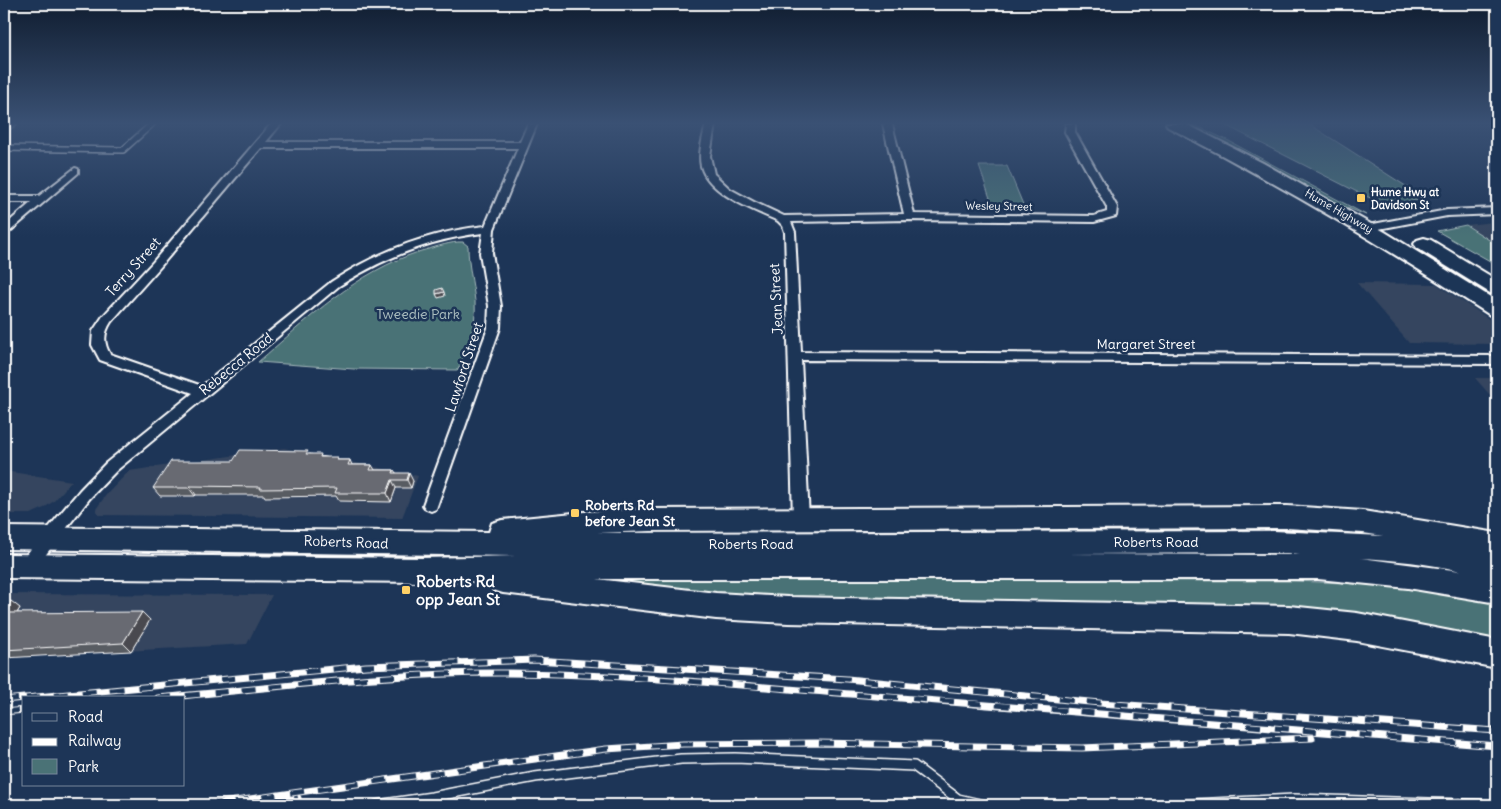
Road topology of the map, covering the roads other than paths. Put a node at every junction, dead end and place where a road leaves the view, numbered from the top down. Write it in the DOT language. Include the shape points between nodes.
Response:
graph roads {
  1 [pos="244,162"];
  2 [pos="516,162"];
  3 [pos="705,162"];
  4 [pos="896,162"];
  5 [pos="1087,162"];
  6 [pos="1248,162"];
  7 [pos="1279,162"];
  8 [pos="75,172"];
  9 [pos="4,199"];
  10 [pos="41,199"];
  11 [pos="1497,211"];
  12 [pos="910,217"];
  13 [pos="782,219"];
  14 [pos="1391,224"];
  15 [pos="1368,228"];
  16 [pos="489,229"];
  17 [pos="4,231"];
  18 [pos="1497,289"];
  19 [pos="1497,310"];
  20 [pos="795,356"];
  21 [pos="1497,360"];
  22 [pos="202,391"];
  23 [pos="431,505"];
  24 [pos="801,519"];
  25 [pos="4,538"];
  26 [pos="49,538"];
  27 [pos="406,544"];
  28 [pos="1497,544"];
  29 [pos="741,555"];
  30 [pos="15,566"];
  31 [pos="1497,567"];
  32 [pos="422,570"];
  33 [pos="1497,590"];
  34 [pos="1497,654"];
  35 [pos="377,805"];
  36 [pos="984,805"];
  37 [pos="1173,805"];
  38 [pos="1497,805"];
  1 -- 22 [label="street, Terry Street" via="99,331 98,345 105,357"];
  2 -- 16 [label="street, Lawford Street"];
  3 -- 13 [label="street" via="711,178 718,186"];
  4 -- 12 [label="street"];
  5 -- 12 [label="street, Wesley Street" via="1112,207 1112,214 1108,217"];
  6 -- 15 [label="highway, Hume Highway"];
  7 -- 14 [label="highway, Hume Highway"];
  8 -- 10 [label="street"];
  9 -- 10 [label="street"];
  10 -- 17 [label="street"];
  11 -- 14 [label="street" via="1460,212"];
  12 -- 13 [label="street, Wesley Street"];
  13 -- 20 [label="street, Jean Street" via="790,232"];
  14 -- 15 [label="street"];
  14 -- 18 [label="highway, Hume Highway"];
  15 -- 19 [label="highway, Hume Highway"];
  16 -- 22 [label="street, Rebecca Road" via="425,242 384,256 357,270 325,291"];
  16 -- 23 [label="street, Lawford Street" via="486,253 495,306 494,328"];
  20 -- 21 [label="street, Margaret Street"];
  20 -- 24 [label="street, Jean Street"];
  22 -- 26 [label="street, Rebecca Road" via="111,467"];
  24 -- 27 [label="highway" via="584,523"];
  24 -- 28 [label="highway" via="1287,517 1372,523"];
  25 -- 26 [label="highway, Roberts Road"];
  26 -- 27 [label="highway, Roberts Road"];
  26 -- 30 [label="street, Rebecca Road"];
  27 -- 29 [label="highway, Roberts Road"];
  29 -- 31 [label="highway, Roberts Road" via="1293,543 1395,549"];
  29 -- 32 [label="highway, Roberts Road" via="553,567"];
  29 -- 33 [label="highway, Roberts Road" via="1318,566 1382,571"];
  30 -- 32 [label="highway, Roberts Road"];
  32 -- 34 [label="highway" via="464,578 602,591 668,601 785,610 1311,621"];
  35 -- 36 [label="lane" via="535,777 707,758 914,766 924,770 957,799"];
  37 -- 38 [label="lane" via="1232,799 1306,798"];
}
